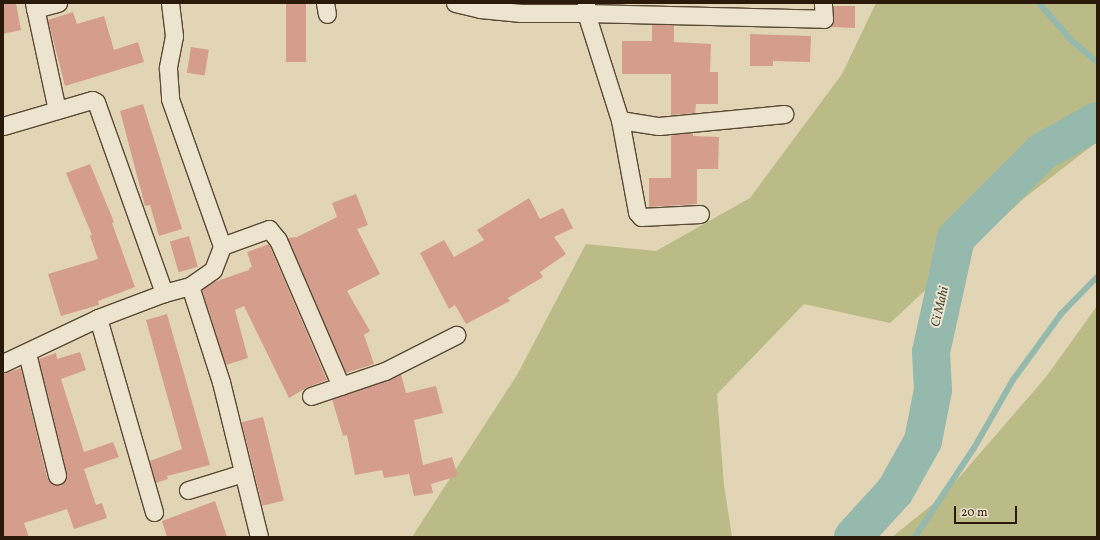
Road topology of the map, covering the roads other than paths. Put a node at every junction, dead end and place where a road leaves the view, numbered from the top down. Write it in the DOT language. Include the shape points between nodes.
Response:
graph roads {
  1 [pos="58,3"];
  2 [pos="170,3"];
  3 [pos="455,3"];
  4 [pos="824,3"];
  5 [pos="34,6"];
  6 [pos="586,8"];
  7 [pos="57,110"];
  8 [pos="784,114"];
  9 [pos="620,120"];
  10 [pos="3,126"];
  11 [pos="700,214"];
  12 [pos="222,246"];
  13 [pos="190,286"];
  14 [pos="164,292"];
  15 [pos="98,318"];
  16 [pos="456,335"];
  17 [pos="27,353"];
  18 [pos="3,363"];
  19 [pos="341,386"];
  20 [pos="311,396"];
  21 [pos="243,473"];
  22 [pos="57,475"];
  23 [pos="188,490"];
  24 [pos="154,512"];
  25 [pos="258,537"];
  1 -- 5 [label="street"];
  2 -- 12 [label="street" via="174,36 168,68 168,90 174,115"];
  3 -- 6 [label="street" via="480,9 521,13"];
  4 -- 6 [label="street" via="824,19"];
  5 -- 7 [label="street"];
  6 -- 9 [label="street"];
  7 -- 10 [label="street"];
  7 -- 14 [label="street" via="92,100 100,106"];
  8 -- 9 [label="street" via="659,126"];
  9 -- 11 [label="street" via="638,215"];
  12 -- 13 [label="street" via="213,270"];
  12 -- 19 [label="street" via="264,229 274,233"];
  13 -- 14 [label="street"];
  13 -- 21 [label="street" via="221,382"];
  14 -- 15 [label="street"];
  15 -- 17 [label="street"];
  15 -- 24 [label="street"];
  16 -- 19 [label="street" via="385,371"];
  17 -- 18 [label="street"];
  17 -- 22 [label="street"];
  19 -- 20 [label="street"];
  21 -- 23 [label="street"];
  21 -- 25 [label="street"];
}
